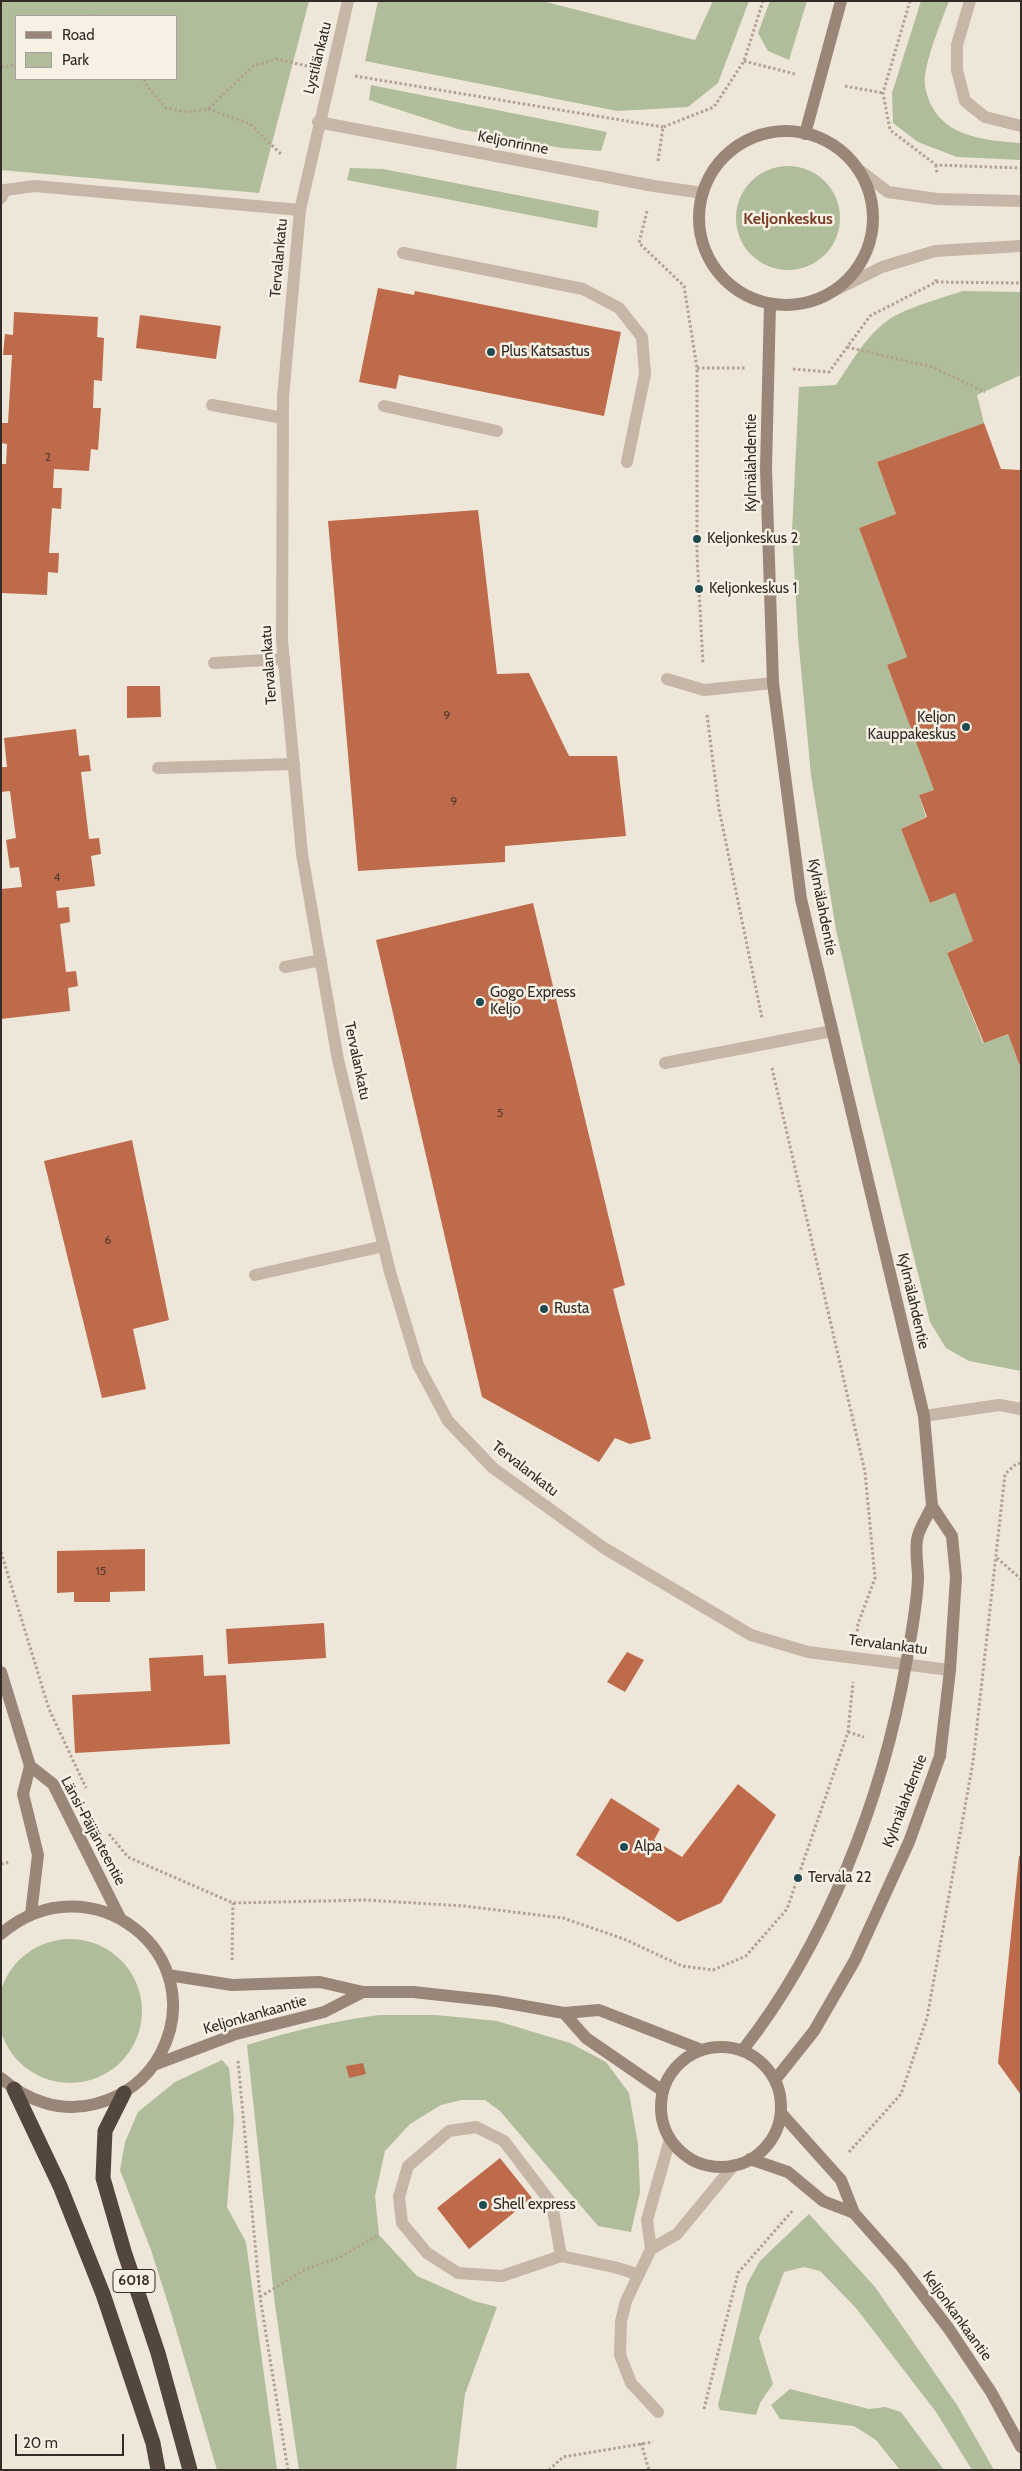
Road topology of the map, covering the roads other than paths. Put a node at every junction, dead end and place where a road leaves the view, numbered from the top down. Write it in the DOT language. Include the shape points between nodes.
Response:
graph roads {
  1 [pos="348,1"];
  2 [pos="841,1"];
  3 [pos="970,1"];
  4 [pos="318,122"];
  5 [pos="1021,126"];
  6 [pos="805,134"];
  7 [pos="858,169"];
  8 [pos="703,193"];
  9 [pos="1,198"];
  10 [pos="1021,201"];
  11 [pos="300,210"];
  12 [pos="1021,246"];
  13 [pos="403,253"];
  14 [pos="838,289"];
  15 [pos="770,304"];
  16 [pos="212,405"];
  17 [pos="384,406"];
  18 [pos="282,418"];
  19 [pos="498,431"];
  20 [pos="627,462"];
  21 [pos="284,659"];
  22 [pos="214,663"];
  23 [pos="667,679"];
  24 [pos="773,683"];
  25 [pos="294,764"];
  26 [pos="158,768"];
  27 [pos="321,960"];
  28 [pos="285,967"];
  29 [pos="832,1031"];
  30 [pos="665,1063"];
  31 [pos="384,1246"];
  32 [pos="255,1275"];
  33 [pos="1021,1409"];
  34 [pos="924,1416"];
  35 [pos="932,1506"];
  36 [pos="906,1664"];
  37 [pos="950,1670"];
  38 [pos="1,1672"];
  39 [pos="30,1766"];
  40 [pos="31,1914"];
  41 [pos="120,1918"];
  42 [pos="1,1934"];
  43 [pos="168,1975"];
  44 [pos="363,1992"];
  45 [pos="564,2013"];
  46 [pos="702,2050"];
  47 [pos="742,2051"];
  48 [pos="154,2065"];
  49 [pos="1,2078"];
  50 [pos="775,2080"];
  51 [pos="14,2089"];
  52 [pos="663,2091"];
  53 [pos="124,2093"];
  54 [pos="780,2113"];
  55 [pos="670,2139"];
  56 [pos="750,2159"];
  57 [pos="734,2165"];
  58 [pos="854,2213"];
  59 [pos="650,2249"];
  60 [pos="560,2256"];
  61 [pos="637,2274"];
  62 [pos="658,2412"];
  63 [pos="1021,2447"];
  64 [pos="158,2470"];
  65 [pos="190,2470"];
  1 -- 4 [label="street, Lystilänkatu"];
  2 -- 6 [label="street"];
  3 -- 5 [label="street" via="958,45 957,70 965,101 985,117"];
  4 -- 8 [label="street, Keljonrinne"];
  4 -- 11 [label="street, Tervalankatu"];
  6 -- 7 [label="street" via="831,143"];
  6 -- 8 [label="street" via="775,132 754,137 737,146 712,172"];
  7 -- 10 [label="street" via="888,192 937,199"];
  7 -- 14 [label="street" via="866,181 874,218 869,247 859,267"];
  8 -- 15 [label="street" via="700,234 707,255 719,274 742,294"];
  9 -- 11 [label="street" via="5,190 35,186"];
  11 -- 18 [label="street, Tervalankatu"];
  12 -- 14 [label="street" via="935,251 882,267"];
  13 -- 20 [label="street" via="583,289 619,308 642,337 644,374"];
  14 -- 15 [label="street" via="820,299 798,304"];
  15 -- 24 [label="street, Kylmälahdentie" via="766,468"];
  16 -- 18 [label="street"];
  17 -- 19 [label="street"];
  18 -- 21 [label="street, Tervalankatu"];
  21 -- 22 [label="street"];
  21 -- 25 [label="street, Tervalankatu"];
  23 -- 24 [label="street" via="704,690"];
  24 -- 29 [label="street, Kylmälahdentie" via="801,899"];
  25 -- 26 [label="street"];
  25 -- 27 [label="street, Tervalankatu" via="302,854"];
  27 -- 28 [label="street"];
  27 -- 31 [label="street, Tervalankatu" via="338,1060"];
  29 -- 30 [label="street"];
  29 -- 34 [label="street, Kylmälahdentie"];
  31 -- 32 [label="street"];
  31 -- 36 [label="street, Tervalankatu" via="418,1365 448,1421 493,1468 604,1548 751,1635 808,1652"];
  33 -- 34 [label="street" via="999,1405"];
  34 -- 35 [label="street, Kylmälahdentie"];
  35 -- 36 [label="street, Kylmälahdentie" via="916,1539 918,1579"];
  35 -- 37 [label="street, Kylmälahdentie" via="952,1536 956,1577"];
  36 -- 37 [label="street, Tervalankatu"];
  36 -- 47 [label="street, Kylmälahdentie" via="890,1745 857,1845 812,1940 762,2025"];
  37 -- 50 [label="street, Kylmälahdentie" via="940,1756 909,1842 855,1960 814,2030"];
  38 -- 39 [label="street"];
  39 -- 40 [label="street" via="23,1794 38,1855"];
  39 -- 41 [label="street, Länsi-Päijänteentie / 6018" via="53,1784"];
  40 -- 41 [label="street" via="52,1907 76,1906 98,1909"];
  40 -- 42 [label="street"];
  41 -- 43 [label="street, 6018" via="150,1942"];
  43 -- 44 [label="street, Keljonkankaantie" via="232,1985 320,1982"];
  43 -- 48 [label="street, 6018" via="173,1998 172,2021 166,2044"];
  44 -- 45 [label="street, Keljonkankaantie" via="413,1992 496,2001"];
  44 -- 48 [label="street, Keljonkankaantie" via="324,2012 236,2034"];
  45 -- 46 [label="street, Keljonkankaantie" via="599,2010"];
  45 -- 52 [label="street" via="586,2038"];
  46 -- 47 [label="street" via="729,2047"];
  46 -- 52 [label="street" via="680,2062"];
  47 -- 50 [label="street" via="763,2063"];
  48 -- 53 [label="street, 6018"];
  49 -- 51 [label="street, 6018"];
  50 -- 54 [label="street" via="780,2096"];
  51 -- 53 [label="street" via="28,2097 65,2107 87,2106"];
  51 -- 64 [label="highway, 6018" via="60,2186 103,2294 153,2444"];
  52 -- 55 [label="street" via="662,2116"];
  53 -- 65 [label="highway, 6018" via="105,2131 103,2178 158,2353"];
  54 -- 56 [label="street" via="773,2136"];
  54 -- 58 [label="street, Keljonkankaantie" via="841,2180"];
  55 -- 57 [label="street" via="701,2163"];
  55 -- 59 [label="street" via="647,2220"];
  56 -- 57 [label="street"];
  56 -- 58 [label="street, Keljonkankaantie" via="788,2172 823,2201"];
  57 -- 59 [label="street" via="677,2234"];
  58 -- 63 [label="street, Keljonkankaantie" via="901,2266 949,2329 991,2392"];
  59 -- 61 [label="street"];
  60 -- 60 [label="street" via="552,2204 504,2141 476,2127 449,2131 408,2166 399,2197 402,2223 427,2252 458,2273 502,2276"];
  60 -- 61 [label="street"];
  61 -- 62 [label="street" via="621,2321 620,2355 631,2383"];
}
